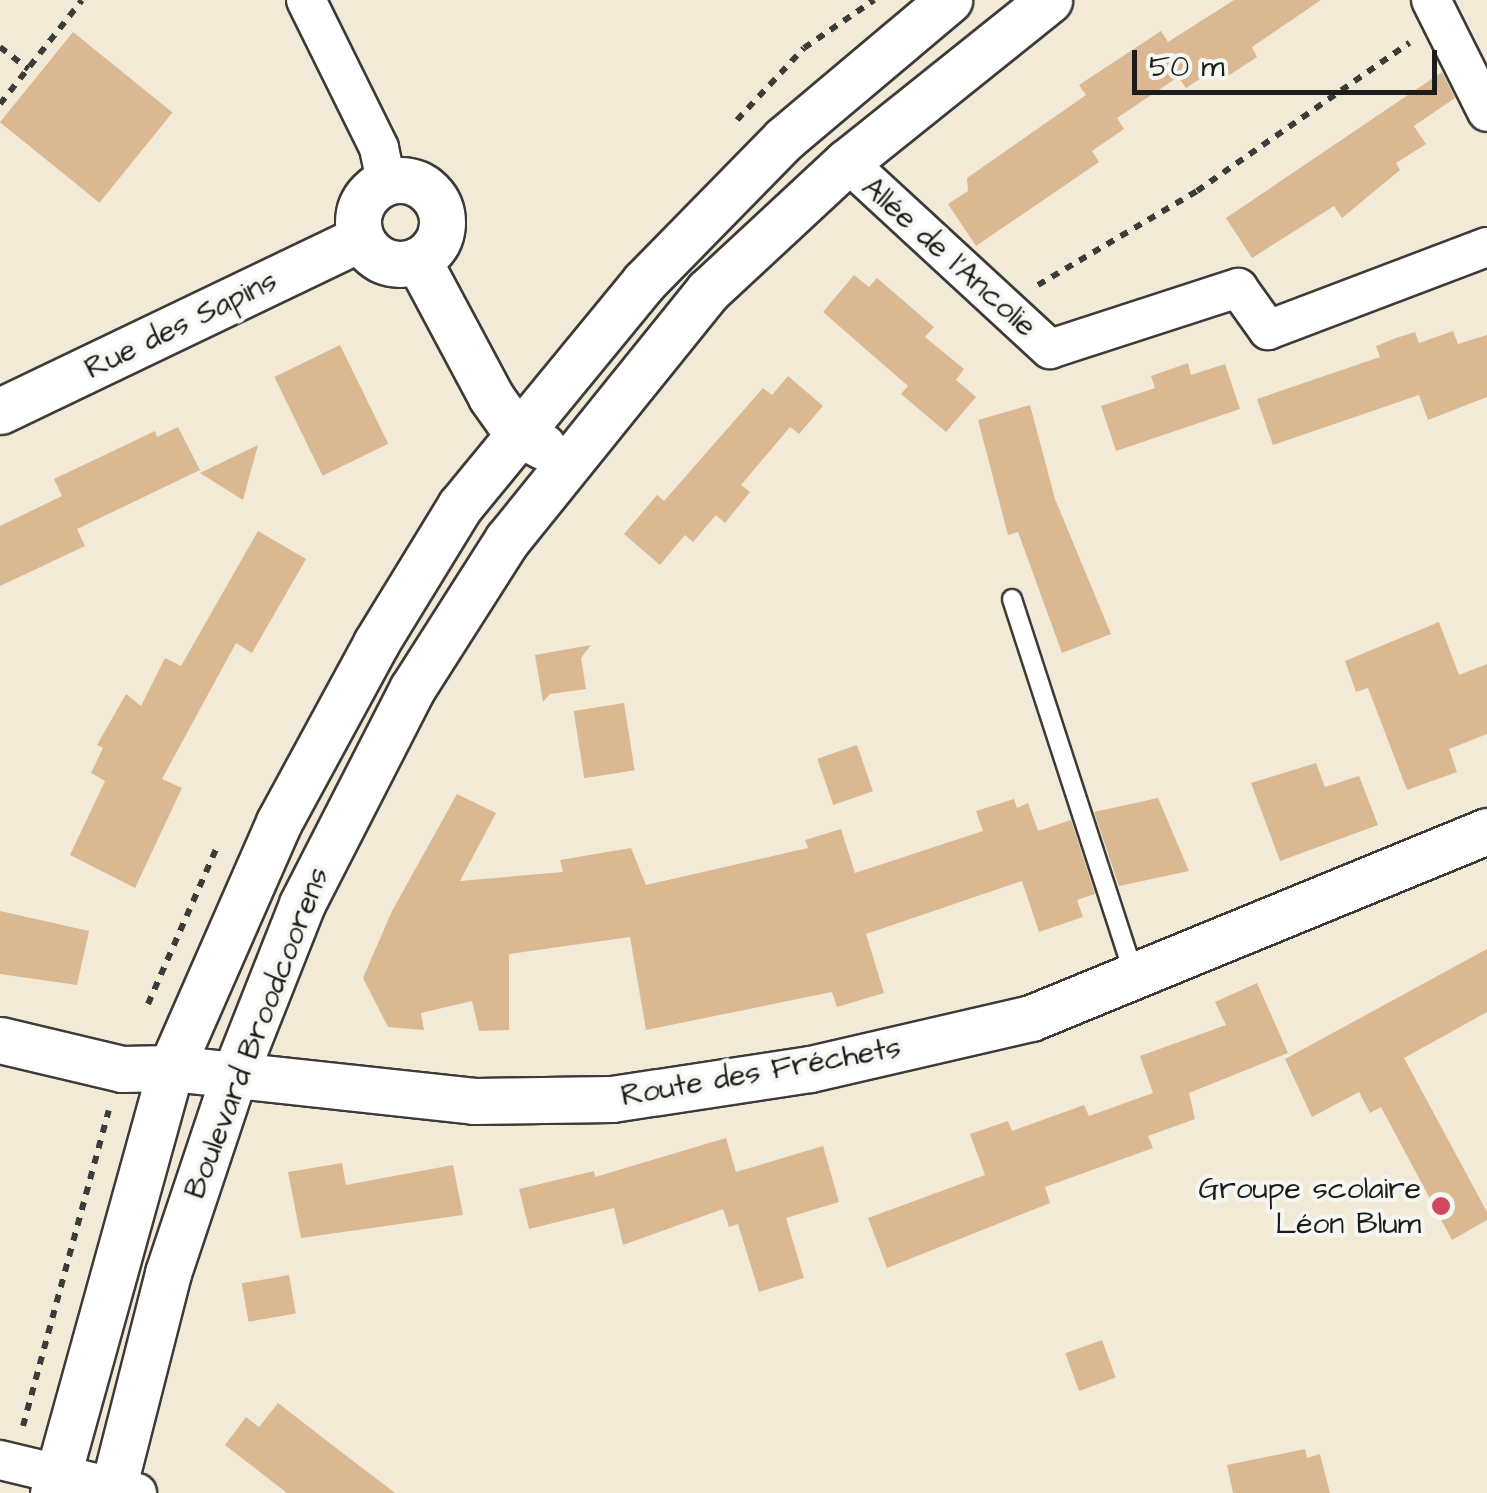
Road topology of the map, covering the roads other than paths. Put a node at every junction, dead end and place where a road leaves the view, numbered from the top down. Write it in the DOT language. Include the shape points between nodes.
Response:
graph roads {
  1 [pos="306,0"];
  2 [pos="949,0"];
  3 [pos="1049,0"];
  4 [pos="1438,9"];
  5 [pos="1487,112"];
  6 [pos="847,162"];
  7 [pos="386,182"];
  8 [pos="361,238"];
  9 [pos="1487,247"];
  10 [pos="418,260"];
  11 [pos="0,411"];
  12 [pos="516,432"];
  13 [pos="568,460"];
  14 [pos="1012,599"];
  15 [pos="1487,831"];
  16 [pos="1134,974"];
  17 [pos="0,1040"];
  18 [pos="171,1068"];
  19 [pos="234,1076"];
  20 [pos="0,1460"];
  21 [pos="55,1482"];
  22 [pos="121,1490"];
  1 -- 7 [label="street" via="379,148"];
  2 -- 12 [label="street" via="784,139 644,282"];
  3 -- 6 [label="street, Boulevard Broodcoorens"];
  4 -- 5 [label="street"];
  6 -- 9 [label="street, Allée de l'Ancolie" via="1050,349 1238,288 1268,330"];
  6 -- 13 [label="street, Boulevard Broodcoorens" via="708,291"];
  7 -- 8 [label="street" via="365,198"];
  7 -- 10 [label="street" via="414,183 436,200 442,227"];
  8 -- 10 [label="street" via="378,258"];
  8 -- 11 [label="street, Rue des Sapins"];
  10 -- 12 [label="street"];
  12 -- 13 [label="street"];
  12 -- 18 [label="street" via="460,506 376,643 280,822"];
  13 -- 19 [label="street, Boulevard Broodcoorens" via="507,540 412,689 302,904"];
  14 -- 16 [label="lane"];
  15 -- 16 [label="street, Route des Fréchets"];
  16 -- 19 [label="street, Route des Fréchets" via="1031,1018 810,1069 612,1099 474,1101"];
  17 -- 18 [label="street, Route des Fréchets" via="122,1069"];
  18 -- 19 [label="street, Route des Fréchets"];
  18 -- 21 [label="street"];
  19 -- 22 [label="street, Boulevard Broodcoorens" via="168,1273"];
  20 -- 21 [label="street"];
  21 -- 22 [label="street"];
}
